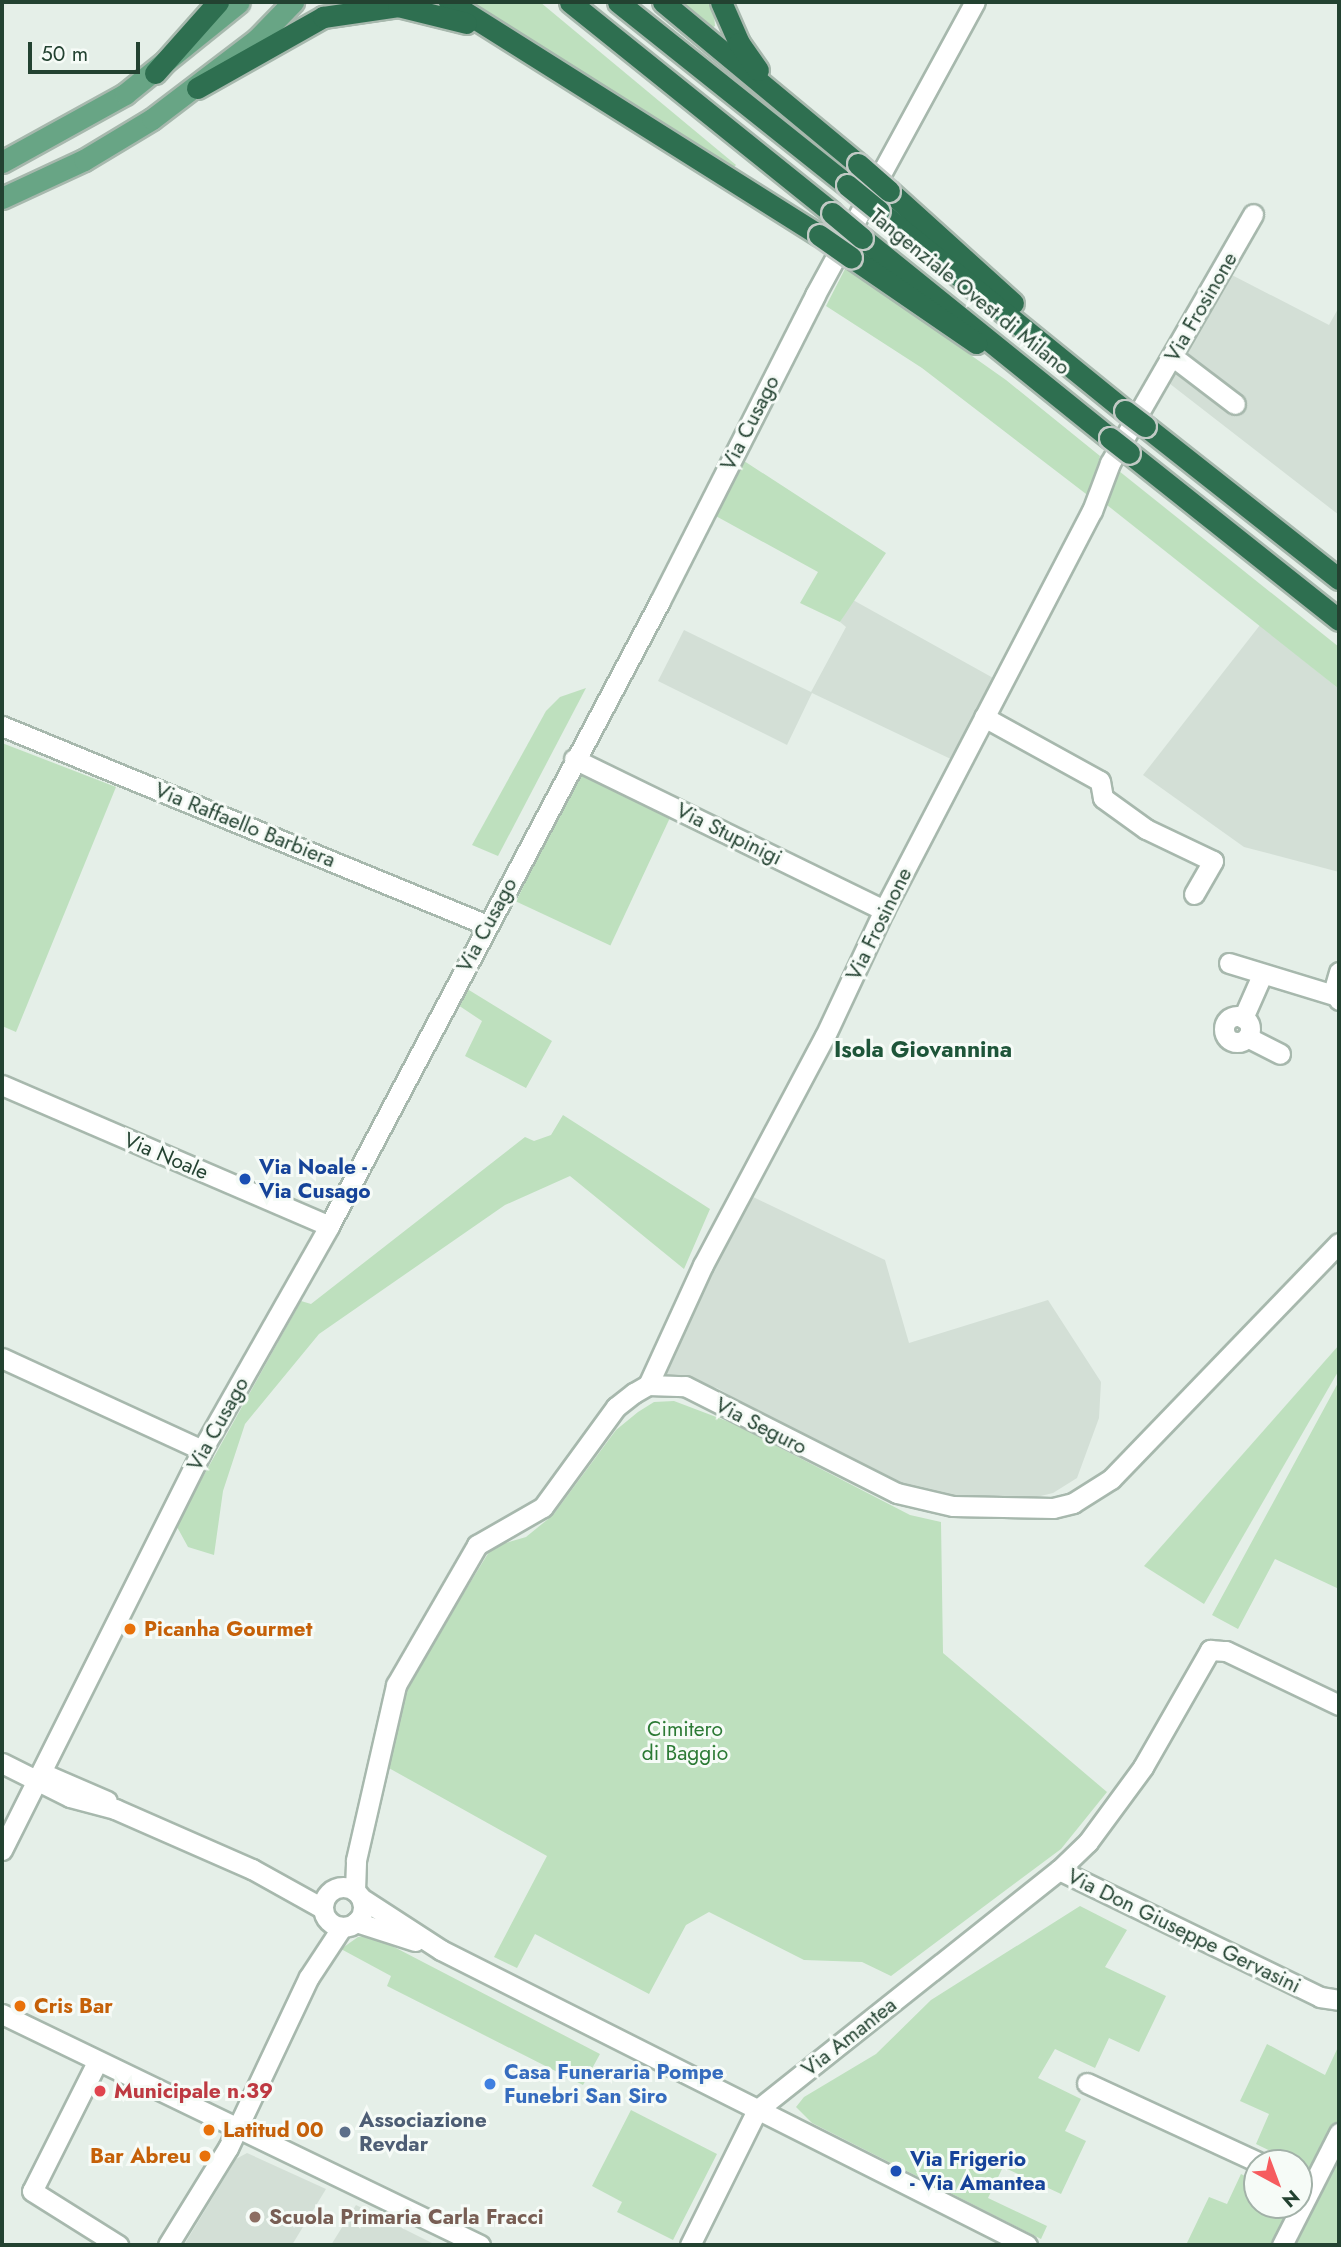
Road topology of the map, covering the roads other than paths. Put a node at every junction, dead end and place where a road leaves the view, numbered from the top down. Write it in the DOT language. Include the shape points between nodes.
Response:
graph roads {
  1 [pos="218,2"];
  2 [pos="239,2"];
  3 [pos="293,2"];
  4 [pos="449,2"];
  5 [pos="570,2"];
  6 [pos="618,2"];
  7 [pos="663,2"];
  8 [pos="721,2"];
  9 [pos="975,2"];
  10 [pos="503,39"];
  11 [pos="155,73"];
  12 [pos="197,88"];
  13 [pos="777,94"];
  14 [pos="2,162"];
  15 [pos="2,198"];
  16 [pos="1253,214"];
  17 [pos="857,248"];
  18 [pos="1048,345"];
  19 [pos="1172,356"];
  20 [pos="1235,404"];
  21 [pos="1339,579"];
  22 [pos="1339,620"];
  23 [pos="984,716"];
  24 [pos="2,726"];
  25 [pos="574,759"];
  26 [pos="1194,894"];
  27 [pos="884,909"];
  28 [pos="487,925"];
  29 [pos="1229,963"];
  30 [pos="1339,972"];
  31 [pos="1262,975"];
  32 [pos="1338,998"];
  33 [pos="1280,1054"];
  34 [pos="2,1085"];
  35 [pos="329,1226"];
  36 [pos="1339,1242"];
  37 [pos="2,1358"];
  38 [pos="648,1385"];
  39 [pos="202,1450"];
  40 [pos="1339,1705"];
  41 [pos="2,1763"];
  42 [pos="38,1777"];
  43 [pos="2,1850"];
  44 [pos="356,1860"];
  45 [pos="1059,1870"];
  46 [pos="358,1894"];
  47 [pos="335,1910"];
  48 [pos="441,1950"];
  49 [pos="1339,2000"];
  50 [pos="2,2014"];
  51 [pos="97,2062"];
  52 [pos="1087,2083"];
  53 [pos="757,2110"];
  54 [pos="236,2127"];
  55 [pos="1339,2133"];
  56 [pos="1243,2155"];
  57 [pos="1313,2172"];
  58 [pos="1292,2219"];
  59 [pos="113,2241"];
  60 [pos="168,2245"];
  61 [pos="480,2245"];
  62 [pos="690,2245"];
  63 [pos="1027,2245"];
  64 [pos="1282,2245"];
  1 -- 11 [label="highway"];
  2 -- 11 [label="main road"];
  3 -- 12 [label="main road"];
  4 -- 10 [label="highway"];
  5 -- 17 [label="highway, Tangenziale Ovest di Milano, bridge" via="832,213"];
  6 -- 18 [label="highway, Tangenziale Ovest di Milano, bridge"];
  7 -- 13 [label="highway"];
  8 -- 13 [label="highway" via="739,43"];
  9 -- 25 [label="street, Via Cusago" via="815,295"];
  10 -- 12 [label="highway" via="428,11 371,6 323,17"];
  10 -- 17 [label="highway, bridge" via="819,235"];
  11 -- 14 [label="main road" via="89,116"];
  12 -- 15 [label="main road" via="118,141"];
  13 -- 18 [label="highway, bridge" via="989,277"];
  16 -- 19 [label="street, Via Frosinone"];
  17 -- 22 [label="highway, Tangenziale Ovest di Milano, bridge" via="1030,371"];
  18 -- 21 [label="highway, Tangenziale Ovest di Milano, bridge"];
  19 -- 20 [label="street"];
  19 -- 23 [label="street, Via Frosinone" via="1110,463 1092,511"];
  23 -- 26 [label="street" via="1100,781 1103,798 1146,829 1213,860"];
  23 -- 27 [label="street, Via Frosinone"];
  24 -- 28 [label="street, Via Raffaello Barbiera"];
  25 -- 27 [label="street, Via Stupinigi"];
  25 -- 28 [label="street, Via Cusago"];
  27 -- 38 [label="street, Via Frosinone" via="825,1036 702,1265"];
  28 -- 35 [label="street, Via Cusago"];
  29 -- 31 [label="street"];
  30 -- 32 [label="street" via="1334,989"];
  31 -- 32 [label="street"];
  31 -- 33 [label="street" via="1245,1027"];
  34 -- 35 [label="street, Via Noale"];
  35 -- 39 [label="street, Via Cusago"];
  36 -- 38 [label="street, Via Seguro" via="1111,1479 1073,1503 1053,1508 953,1506 897,1493 685,1386"];
  37 -- 39 [label="street"];
  38 -- 44 [label="street" via="616,1407 543,1507 477,1545 394,1691"];
  39 -- 42 [label="street, Via Cusago"];
  40 -- 45 [label="street, Via Don Giuseppe Gervasini" via="1235,1655 1210,1650 1124,1795"];
  41 -- 42 [label="street"];
  42 -- 43 [label="street, Via Cusago"];
  42 -- 47 [label="street" via="74,1798 115,1809"];
  44 -- 46 [label="street"];
  44 -- 47 [label="street"];
  45 -- 49 [label="street, Via Don Giuseppe Gervasini" via="1320,1997"];
  45 -- 53 [label="street, Via Amantea"];
  46 -- 47 [label="street"];
  46 -- 47 [label="street" via="363,1911"];
  46 -- 48 [label="street"];
  47 -- 48 [label="street"];
  47 -- 54 [label="street" via="309,1977"];
  48 -- 53 [label="street"];
  50 -- 51 [label="street"];
  51 -- 54 [label="street"];
  51 -- 59 [label="street" via="32,2191"];
  52 -- 56 [label="street"];
  53 -- 62 [label="street, Via Amantea"];
  53 -- 63 [label="street"];
  54 -- 60 [label="street"];
  54 -- 61 [label="street"];
  55 -- 57 [label="street"];
  58 -- 64 [label="street"];
}
